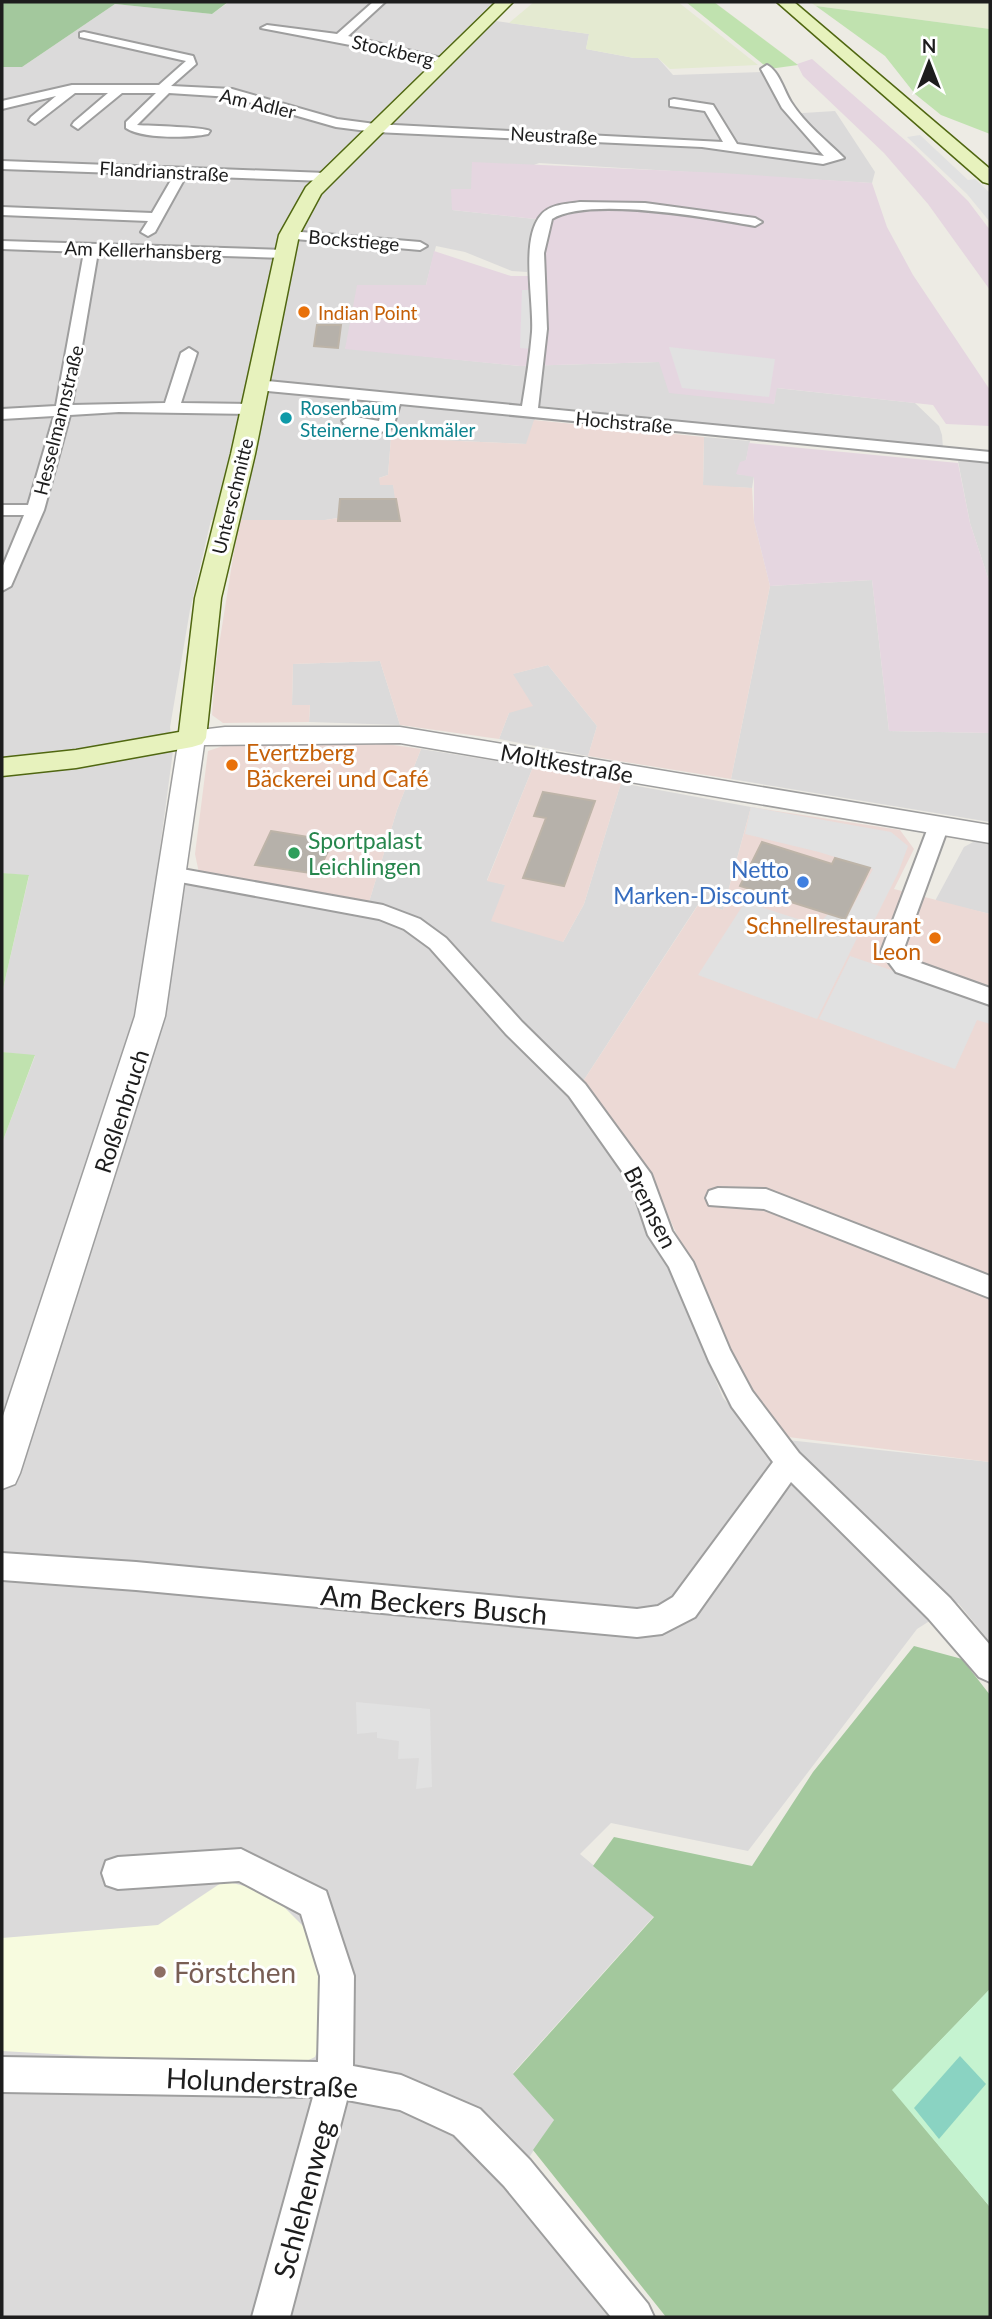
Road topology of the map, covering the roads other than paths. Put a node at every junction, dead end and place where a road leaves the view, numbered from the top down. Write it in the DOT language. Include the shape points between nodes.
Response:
graph roads {
  1 [pos="379,2"];
  2 [pos="505,2"];
  3 [pos="785,2"];
  4 [pos="267,28"];
  5 [pos="84,35"];
  6 [pos="340,38"];
  7 [pos="446,62"];
  8 [pos="767,69"];
  9 [pos="120,88"];
  10 [pos="72,89"];
  11 [pos="166,89"];
  12 [pos="674,103"];
  13 [pos="2,105"];
  14 [pos="35,120"];
  15 [pos="78,125"];
  16 [pos="375,128"];
  17 [pos="204,131"];
  18 [pos="732,146"];
  19 [pos="2,165"];
  20 [pos="182,172"];
  21 [pos="326,177"];
  22 [pos="990,178"];
  23 [pos="2,211"];
  24 [pos="155,217"];
  25 [pos="755,222"];
  26 [pos="2,245"];
  27 [pos="286,245"];
  28 [pos="420,246"];
  29 [pos="92,248"];
  30 [pos="139,249"];
  31 [pos="189,353"];
  32 [pos="255,397"];
  33 [pos="393,399"];
  34 [pos="172,407"];
  35 [pos="65,410"];
  36 [pos="529,413"];
  37 [pos="2,414"];
  38 [pos="350,421"];
  39 [pos="990,457"];
  40 [pos="2,510"];
  41 [pos="36,510"];
  42 [pos="2,586"];
  43 [pos="192,738"];
  44 [pos="2,767"];
  45 [pos="939,825"];
  46 [pos="990,834"];
  47 [pos="172,874"];
  48 [pos="990,997"];
  49 [pos="718,1198"];
  50 [pos="990,1287"];
  51 [pos="789,1462"];
  52 [pos="2,1473"];
  53 [pos="2,1567"];
  54 [pos="990,1667"];
  55 [pos="118,1873"];
  56 [pos="2,2075"];
  57 [pos="335,2080"];
  58 [pos="271,2317"];
  59 [pos="635,2317"];
  1 -- 6 [label="street, Stockberg"];
  2 -- 7 [label="main road, Stockberg"];
  3 -- 22 [label="main road"];
  4 -- 6 [label="street, Stockberg"];
  5 -- 11 [label="street" via="189,58 192,62"];
  6 -- 7 [label="street, Stockberg"];
  7 -- 16 [label="main road, Stockberg"];
  8 -- 18 [label="street, Neustraße" via="786,105 828,153 838,158 823,160"];
  9 -- 10 [label="street, Am Adler"];
  9 -- 11 [label="street, Am Adler"];
  9 -- 15 [label="street"];
  10 -- 13 [label="street, Am Adler"];
  10 -- 14 [label="street"];
  11 -- 16 [label="street, Am Adler" via="242,95 336,123"];
  11 -- 17 [label="street" via="130,125 175,133"];
  12 -- 18 [label="street" via="709,108"];
  16 -- 18 [label="street, Neustraße"];
  16 -- 21 [label="main road, Unterschmitte"];
  19 -- 20 [label="street, Flandrianstraße"];
  20 -- 21 [label="street, Flandrianstraße"];
  20 -- 24 [label="street"];
  21 -- 27 [label="main road, Unterschmitte" via="301,209"];
  23 -- 24 [label="street"];
  24 -- 30 [label="street"];
  25 -- 36 [label="street" via="716,214 620,207 575,205 552,210 545,218 539,244 540,319"];
  26 -- 29 [label="street, Am Kellerhansberg"];
  27 -- 28 [label="street, Bockstiege"];
  27 -- 30 [label="street, Am Kellerhansberg"];
  27 -- 32 [label="main road, Unterschmitte"];
  29 -- 30 [label="street, Am Kellerhansberg"];
  29 -- 35 [label="street, Hesselmannstraße"];
  31 -- 34 [label="street"];
  32 -- 33 [label="street, Hochstraße"];
  32 -- 34 [label="street, Hochstraße"];
  32 -- 43 [label="main road, Unterschmitte" via="208,598"];
  33 -- 36 [label="street, Hochstraße"];
  33 -- 38 [label="street" via="385,427"];
  34 -- 35 [label="street, Hochstraße"];
  35 -- 37 [label="street, Hochstraße"];
  35 -- 41 [label="street, Hesselmannstraße"];
  36 -- 39 [label="street, Hochstraße"];
  40 -- 41 [label="street"];
  41 -- 42 [label="street, Hesselmannstraße"];
  43 -- 44 [label="main road"];
  43 -- 45 [label="street, Moltkestraße" via="400,735"];
  43 -- 47 [label="street, Roßlenbruch"];
  45 -- 46 [label="street, Moltkestraße"];
  45 -- 48 [label="street" via="892,947 894,957 904,966"];
  47 -- 51 [label="street, Bremsen" via="383,912 412,924 438,943 577,1090 642,1181 661,1235 680,1262 742,1399"];
  47 -- 52 [label="street, Roßlenbruch" via="155,993 140,1053"];
  49 -- 50 [label="street" via="766,1199"];
  51 -- 53 [label="street, Am Beckers Busch" via="684,1607 662,1620 637,1623"];
  51 -- 54 [label="street, Bremsen" via="939,1608"];
  55 -- 57 [label="street, Schlehenweg" via="241,1865 314,1903 337,1976"];
  56 -- 57 [label="street, Holunderstraße"];
  57 -- 58 [label="street, Schlehenweg"];
  57 -- 59 [label="street, Holunderstraße" via="401,2093 467,2122 517,2173"];
}
